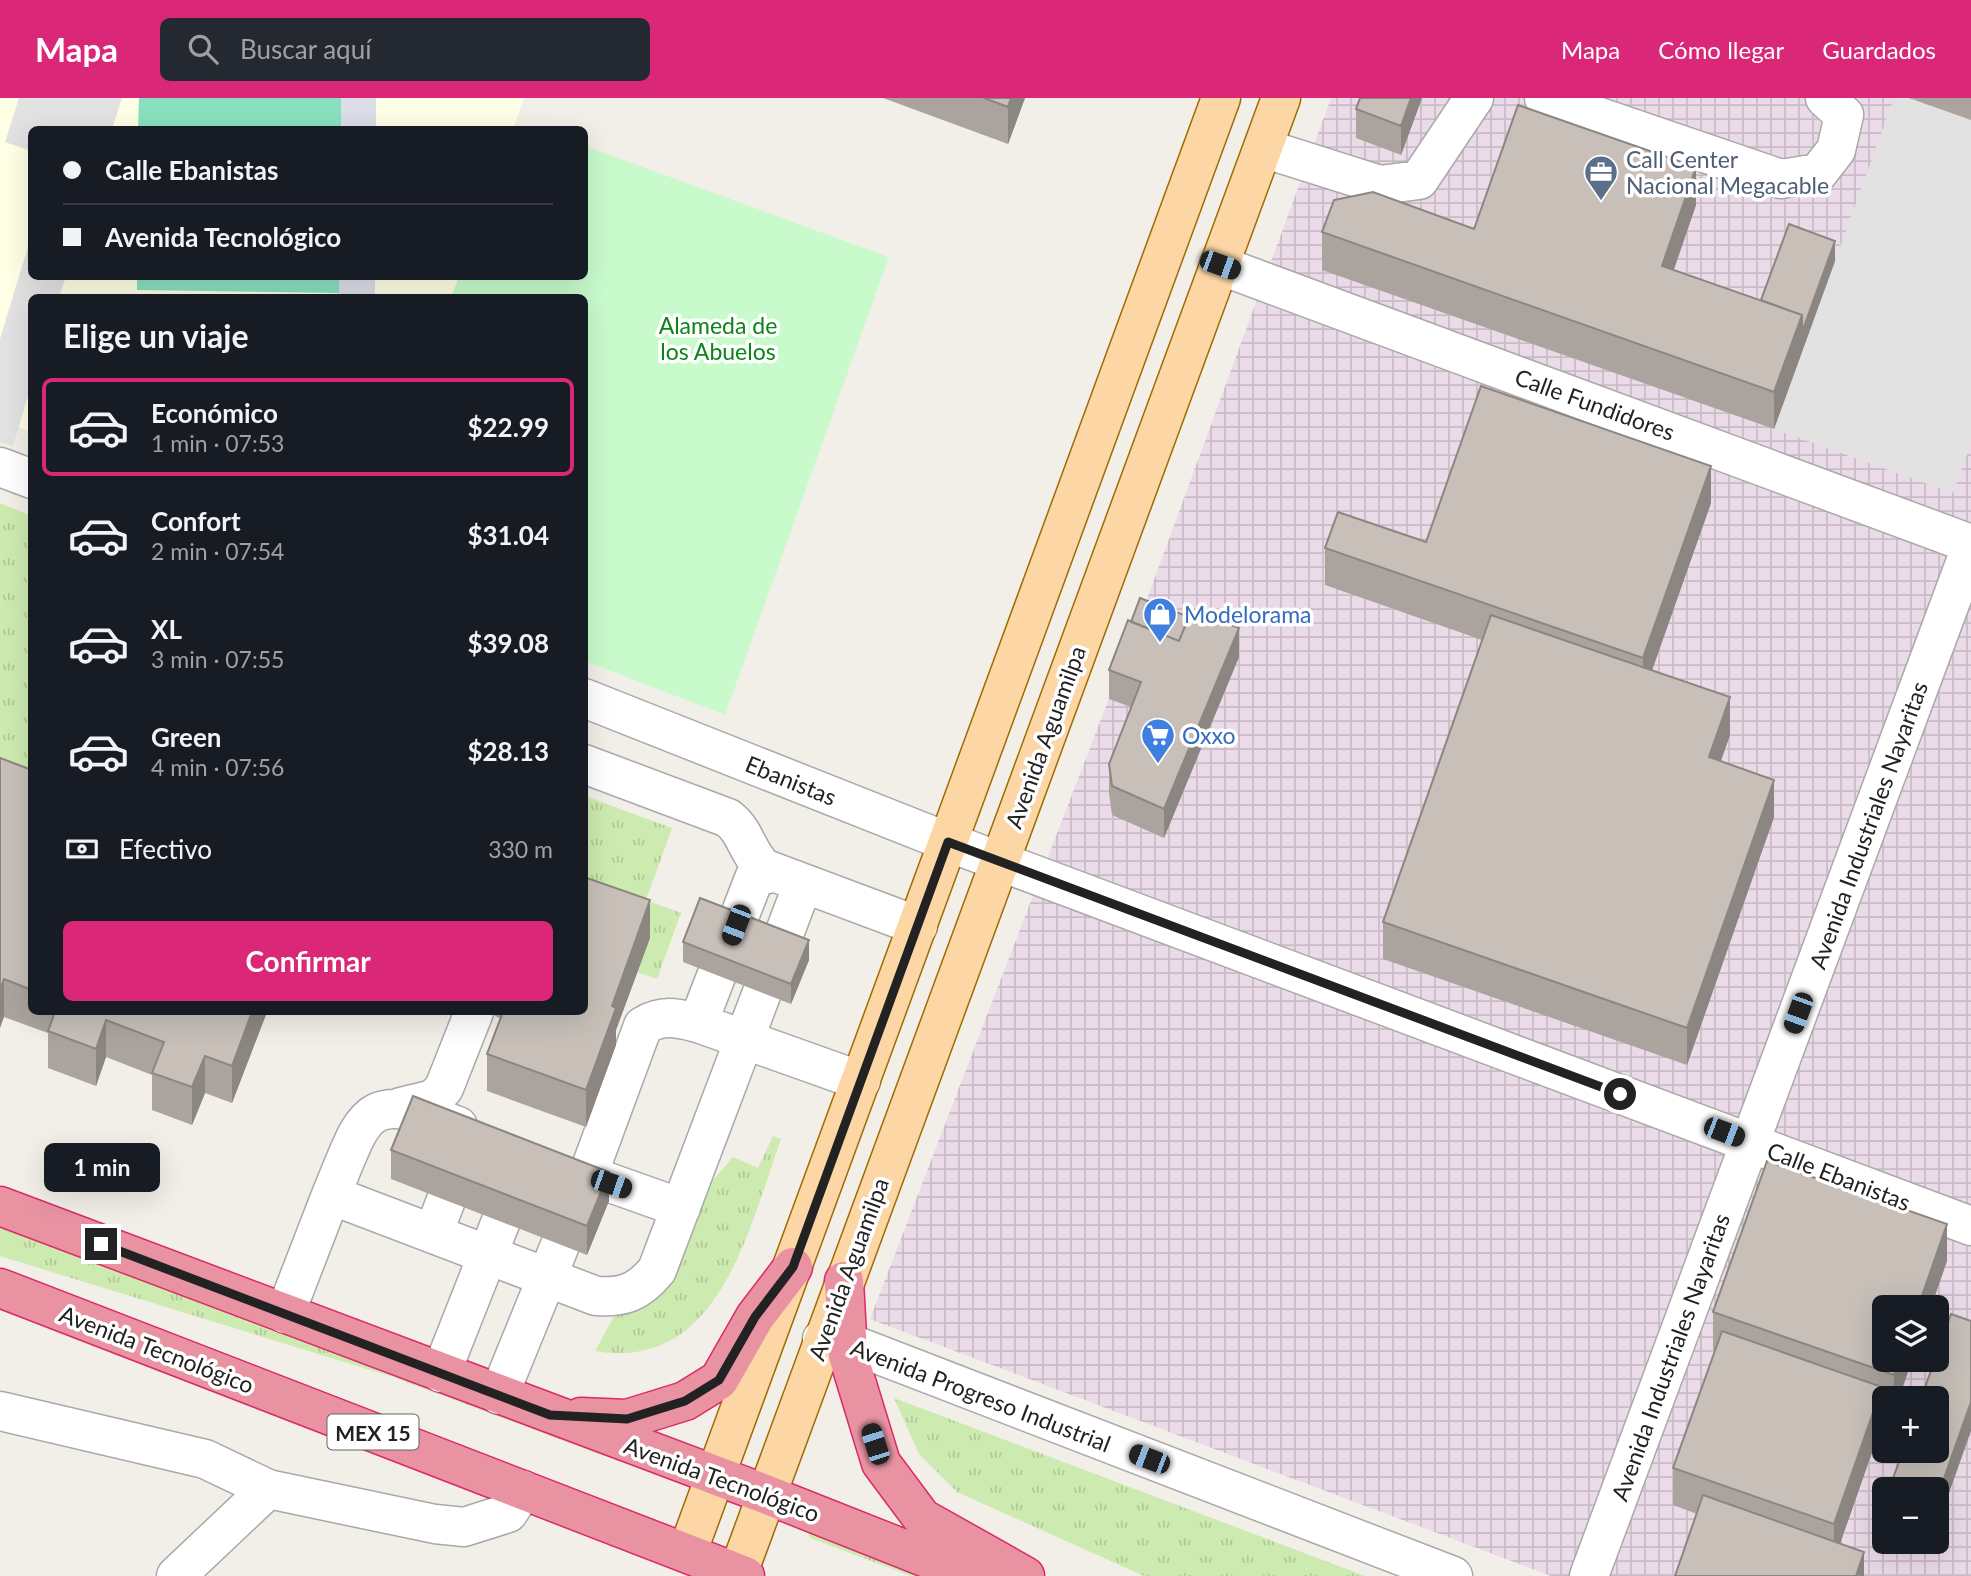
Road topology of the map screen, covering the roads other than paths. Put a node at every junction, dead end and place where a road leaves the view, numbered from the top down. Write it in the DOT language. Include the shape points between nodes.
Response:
graph roads {
  1 [pos="1221,98"];
  2 [pos="1281,98"];
  3 [pos="1474,98"];
  4 [pos="1544,98"];
  5 [pos="1825,98"];
  6 [pos="1207,137"];
  7 [pos="1263,148"];
  8 [pos="1220,265"];
  9 [pos="1138,323"];
  10 [pos="0,467"];
  11 [pos="28,478"];
  12 [pos="1971,545"];
  13 [pos="588,700"];
  14 [pos="588,766"];
  15 [pos="948,842"];
  16 [pos="999,861"];
  17 [pos="788,879"];
  18 [pos="918,926"];
  19 [pos="473,1015"];
  20 [pos="698,1023"];
  21 [pos="746,1040"];
  22 [pos="861,1081"];
  23 [pos="401,1107"];
  24 [pos="501,1142"];
  25 [pos="1750,1142"];
  26 [pos="588,1175"];
  27 [pos="331,1195"];
  28 [pos="0,1206"];
  29 [pos="681,1208"];
  30 [pos="1971,1226"];
  31 [pos="433,1234"];
  32 [pos="488,1255"];
  33 [pos="793,1267"];
  34 [pos="547,1278"];
  35 [pos="844,1282"];
  36 [pos="0,1288"];
  37 [pos="285,1314"];
  38 [pos="834,1340"];
  39 [pos="441,1373"];
  40 [pos="499,1395"];
  41 [pos="0,1411"];
  42 [pos="550,1415"];
  43 [pos="716,1477"];
  44 [pos="268,1489"];
  45 [pos="523,1490"];
  46 [pos="765,1494"];
  47 [pos="687,1553"];
  48 [pos="742,1575"];
  49 [pos="176,1576"];
  50 [pos="972,1576"];
  51 [pos="1025,1576"];
  52 [pos="1453,1576"];
  53 [pos="1589,1576"];
  1 -- 6 [label="main road"];
  2 -- 7 [label="main road, Avenida Aguamilpa"];
  3 -- 7 [label="street" via="1419,180 1380,185"];
  4 -- 5 [label="street" via="1780,179 1818,173 1836,149 1844,116"];
  6 -- 8 [label="main road"];
  6 -- 9 [label="main road"];
  7 -- 8 [label="main road, Avenida Aguamilpa"];
  8 -- 9 [label="main road"];
  8 -- 12 [label="street, Calle Fundidores"];
  8 -- 16 [label="main road, Avenida Aguamilpa"];
  9 -- 15 [label="main road"];
  10 -- 11 [label="street"];
  12 -- 25 [label="street, Avenida Industriales Nayaritas"];
  13 -- 15 [label="street, Ebanistas"];
  14 -- 17 [label="street" via="728,818 763,868"];
  15 -- 16 [label="street, Ebanistas"];
  15 -- 18 [label="main road"];
  16 -- 25 [label="street, Calle Ebanistas"];
  16 -- 35 [label="main road, Avenida Aguamilpa"];
  17 -- 18 [label="street"];
  17 -- 20 [label="street" via="755,876"];
  17 -- 21 [label="street"];
  18 -- 22 [label="main road"];
  19 -- 23 [label="street" via="444,1088 434,1099"];
  20 -- 21 [label="street"];
  20 -- 26 [label="street" via="657,1017 643,1026"];
  21 -- 22 [label="street"];
  21 -- 29 [label="street"];
  22 -- 33 [label="main road"];
  23 -- 24 [label="street"];
  23 -- 27 [label="street" via="368,1117"];
  24 -- 26 [label="street"];
  24 -- 31 [label="street"];
  24 -- 32 [label="street"];
  25 -- 30 [label="street, Calle Ebanistas"];
  25 -- 53 [label="street, Avenida Industriales Nayaritas"];
  26 -- 29 [label="street"];
  26 -- 34 [label="street"];
  27 -- 31 [label="street"];
  27 -- 37 [label="street"];
  28 -- 37 [label="highway, Avenida Tecnológico"];
  29 -- 34 [label="street" via="657,1270 632,1294 596,1296"];
  31 -- 32 [label="street"];
  32 -- 34 [label="street"];
  32 -- 39 [label="street"];
  33 -- 42 [label="highway" via="755,1317 719,1380 685,1401 627,1419"];
  33 -- 43 [label="main road"];
  34 -- 40 [label="street"];
  35 -- 38 [label="highway"];
  36 -- 45 [label="highway, Avenida Tecnológico / MEX 15"];
  37 -- 39 [label="highway, Avenida Tecnológico"];
  38 -- 46 [label="main road, Avenida Aguamilpa"];
  38 -- 51 [label="highway" via="881,1463 922,1518"];
  38 -- 52 [label="street, Avenida Progreso Industrial"];
  39 -- 40 [label="highway, Avenida Tecnológico"];
  40 -- 42 [label="highway, Avenida Tecnológico"];
  41 -- 44 [label="street" via="205,1459"];
  42 -- 43 [label="highway, Avenida Tecnológico"];
  43 -- 46 [label="highway, Avenida Tecnológico"];
  43 -- 47 [label="main road"];
  44 -- 45 [label="street" via="464,1527 508,1513"];
  44 -- 49 [label="street"];
  45 -- 47 [label="highway, Avenida Tecnológico / MEX 15"];
  46 -- 48 [label="main road, Avenida Aguamilpa"];
  46 -- 50 [label="highway, Avenida Tecnológico"];
  47 -- 48 [label="highway, Avenida Tecnológico / MEX 15"];
}
